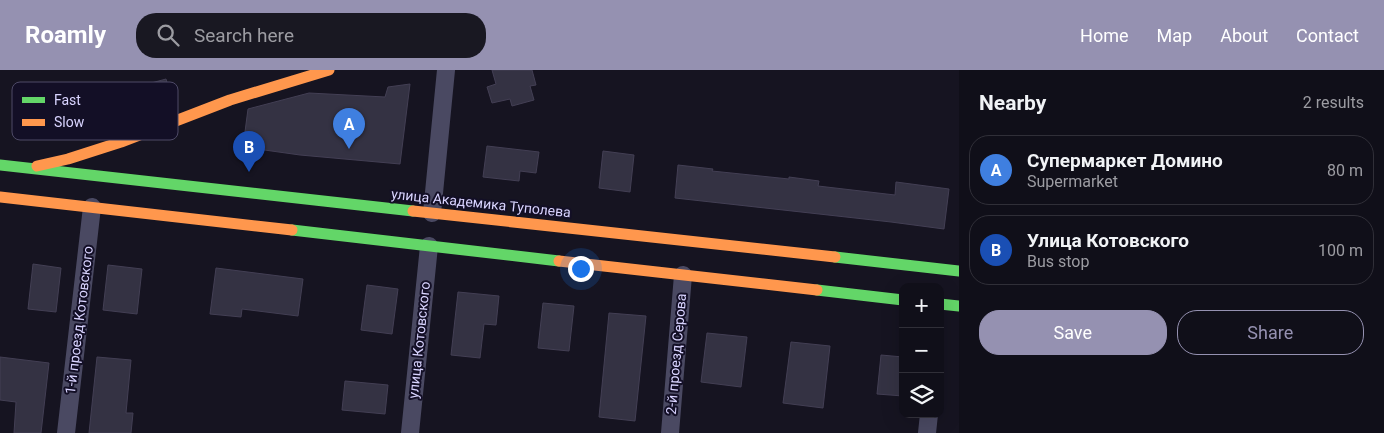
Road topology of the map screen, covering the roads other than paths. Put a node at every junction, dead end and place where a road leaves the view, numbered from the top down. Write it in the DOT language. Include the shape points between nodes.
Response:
graph roads {
  1 [pos="329,70"];
  2 [pos="446,70"];
  3 [pos="178,120"];
  4 [pos="126,140"];
  5 [pos="0,165"];
  6 [pos="28,168"];
  7 [pos="0,197"];
  8 [pos="21,199"];
  9 [pos="92,208"];
  10 [pos="432,213"];
  11 [pos="429,246"];
  12 [pos="959,271"];
  13 [pos="683,275"];
  14 [pos="899,300"];
  15 [pos="944,304"];
  16 [pos="959,306"];
  17 [pos="929,418"];
  18 [pos="66,433"];
  19 [pos="410,433"];
  20 [pos="670,433"];
  21 [pos="927,433"];
  1 -- 3 [label="main road" via="230,100"];
  2 -- 10 [label="street"];
  4 -- 6 [label="main road"];
  5 -- 6 [label="main road, улица Академика Туполева"];
  6 -- 8 [label="main road" via="36,186"];
  6 -- 10 [label="main road, улица Академика Туполева"];
  7 -- 8 [label="main road"];
  8 -- 9 [label="main road"];
  9 -- 11 [label="main road"];
  9 -- 18 [label="street, 1-й проезд Котовского"];
  10 -- 12 [label="main road, улица Академика Туполева"];
  11 -- 13 [label="main road"];
  11 -- 19 [label="street, улица Котовского"];
  13 -- 14 [label="main road"];
  13 -- 20 [label="street, 2-й проезд Серова"];
  15 -- 16 [label="main road"];
  17 -- 21 [label="street"];
}
